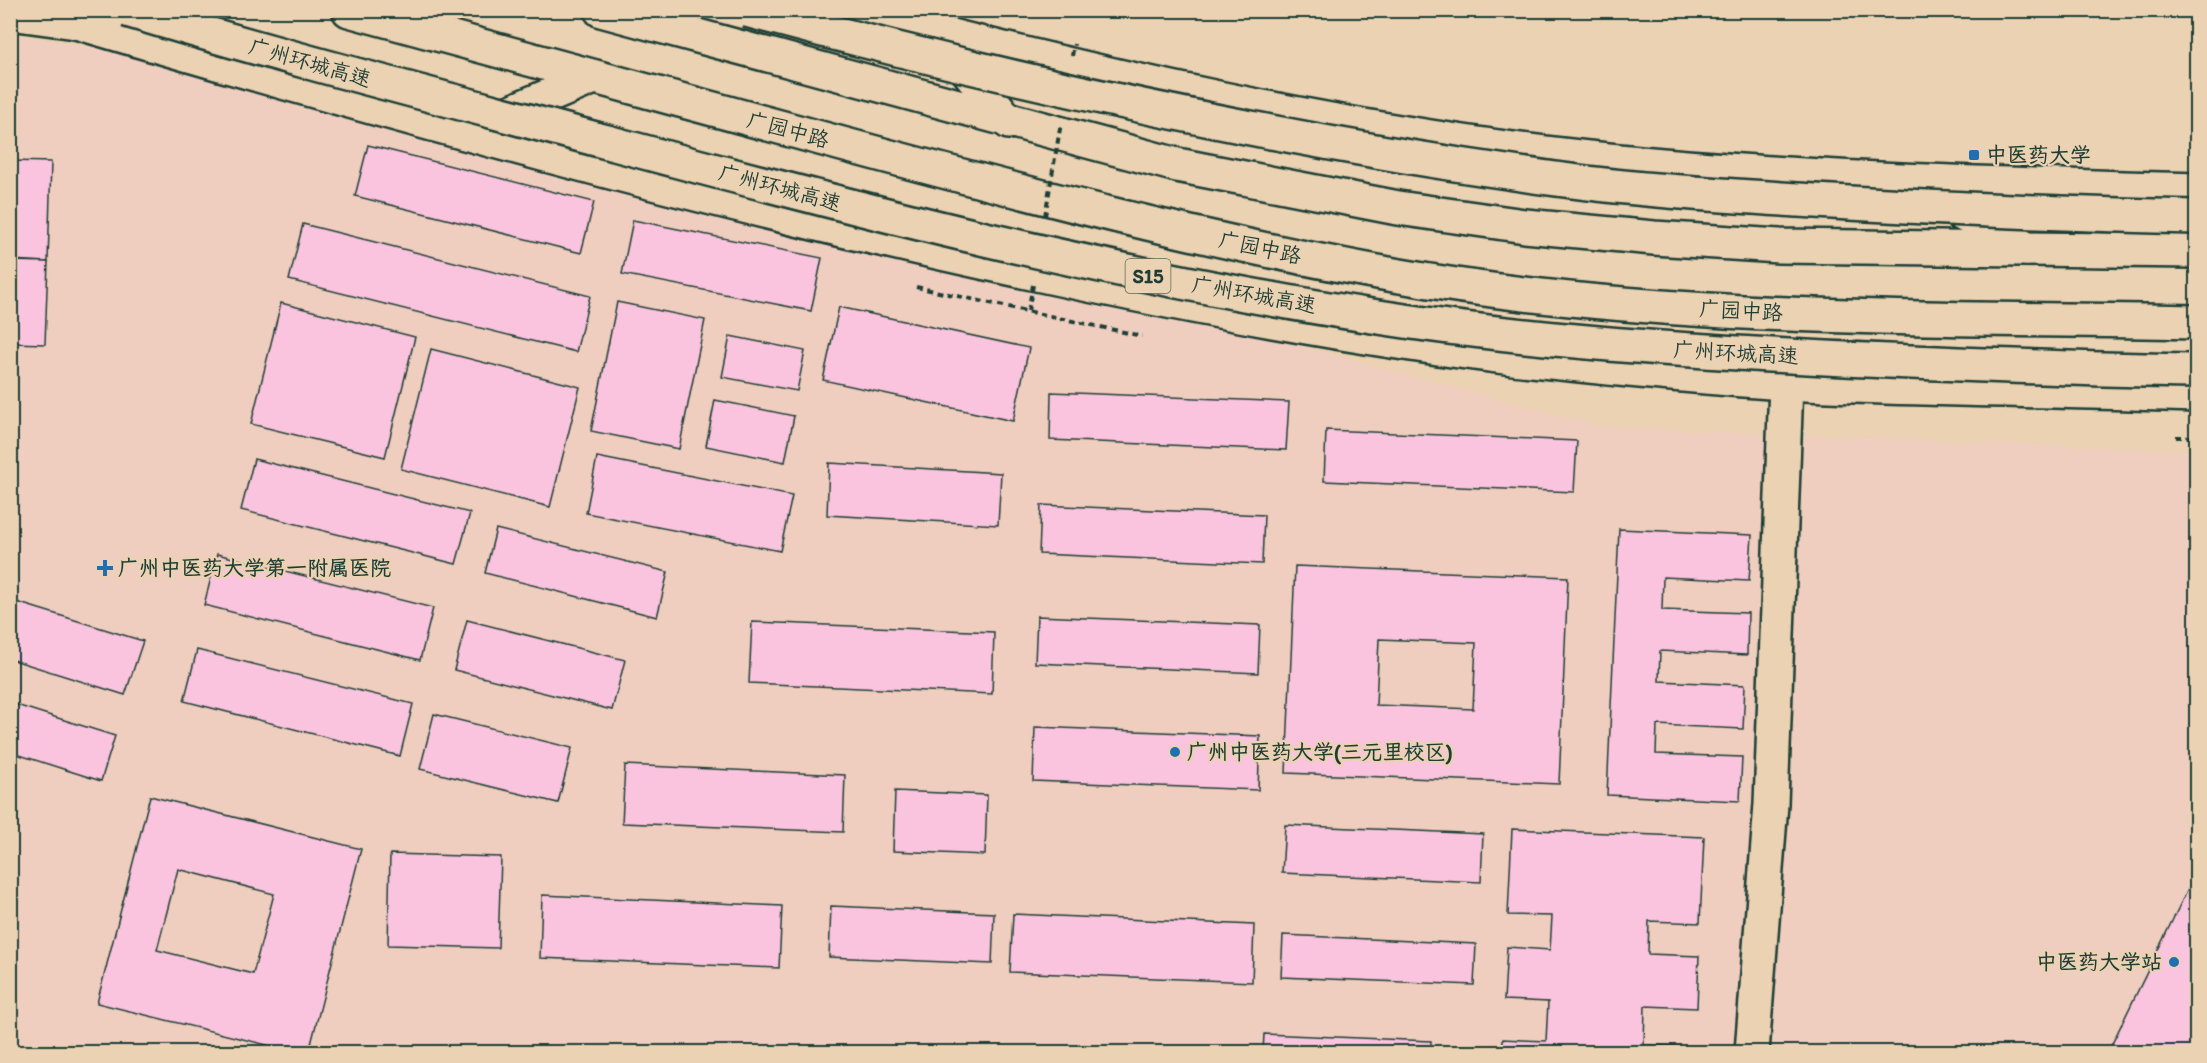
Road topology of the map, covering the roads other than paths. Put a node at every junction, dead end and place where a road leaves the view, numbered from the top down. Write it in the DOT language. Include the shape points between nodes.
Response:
graph roads {
  1 [pos="43,10"];
  2 [pos="127,10"];
  3 [pos="199,10"];
  4 [pos="349,10"];
  5 [pos="601,10"];
  6 [pos="747,10"];
  7 [pos="849,10"];
  8 [pos="10,13"];
  9 [pos="76,22"];
  10 [pos="932,22"];
  11 [pos="232,68"];
  12 [pos="594,77"];
  13 [pos="1009,122"];
  14 [pos="465,131"];
  15 [pos="1903,182"];
  16 [pos="2196,190"];
  17 [pos="2196,217"];
  18 [pos="2027,249"];
  19 [pos="2196,252"];
  20 [pos="2193,324"];
  21 [pos="2196,371"];
  22 [pos="1786,383"];
  23 [pos="2196,395"];
  24 [pos="1752,1053"];
  1 -- 9 [label="main road"];
  2 -- 21 [label="main road, 广州环城高速 / S15, bridge" via="333,71 795,193 1152,277 1306,305 1512,334 1685,351"];
  3 -- 11 [label="main road"];
  4 -- 12 [label="main road, 广园中路"];
  5 -- 13 [label="main road"];
  6 -- 17 [label="main road, bridge" via="1007,76 1203,120 1559,180 1881,205"];
  7 -- 10 [label="main road"];
  8 -- 9 [label="main road"];
  9 -- 11 [label="main road"];
  10 -- 13 [label="main road"];
  10 -- 15 [label="main road" via="1177,90 1470,143 1709,170"];
  11 -- 14 [label="main road"];
  12 -- 14 [label="main road"];
  12 -- 20 [label="main road, 广园中路" via="1050,199 1396,276 1698,309"];
  13 -- 18 [label="main road" via="1177,165 1280,186 1398,208 1525,225 1779,246"];
  14 -- 22 [label="main road" via="893,243 1226,313 1509,357"];
  15 -- 16 [label="main road"];
  15 -- 18 [label="main road"];
  18 -- 19 [label="main road"];
  22 -- 23 [label="main road"];
  22 -- 24 [label="main road" via="1772,804"];
}
